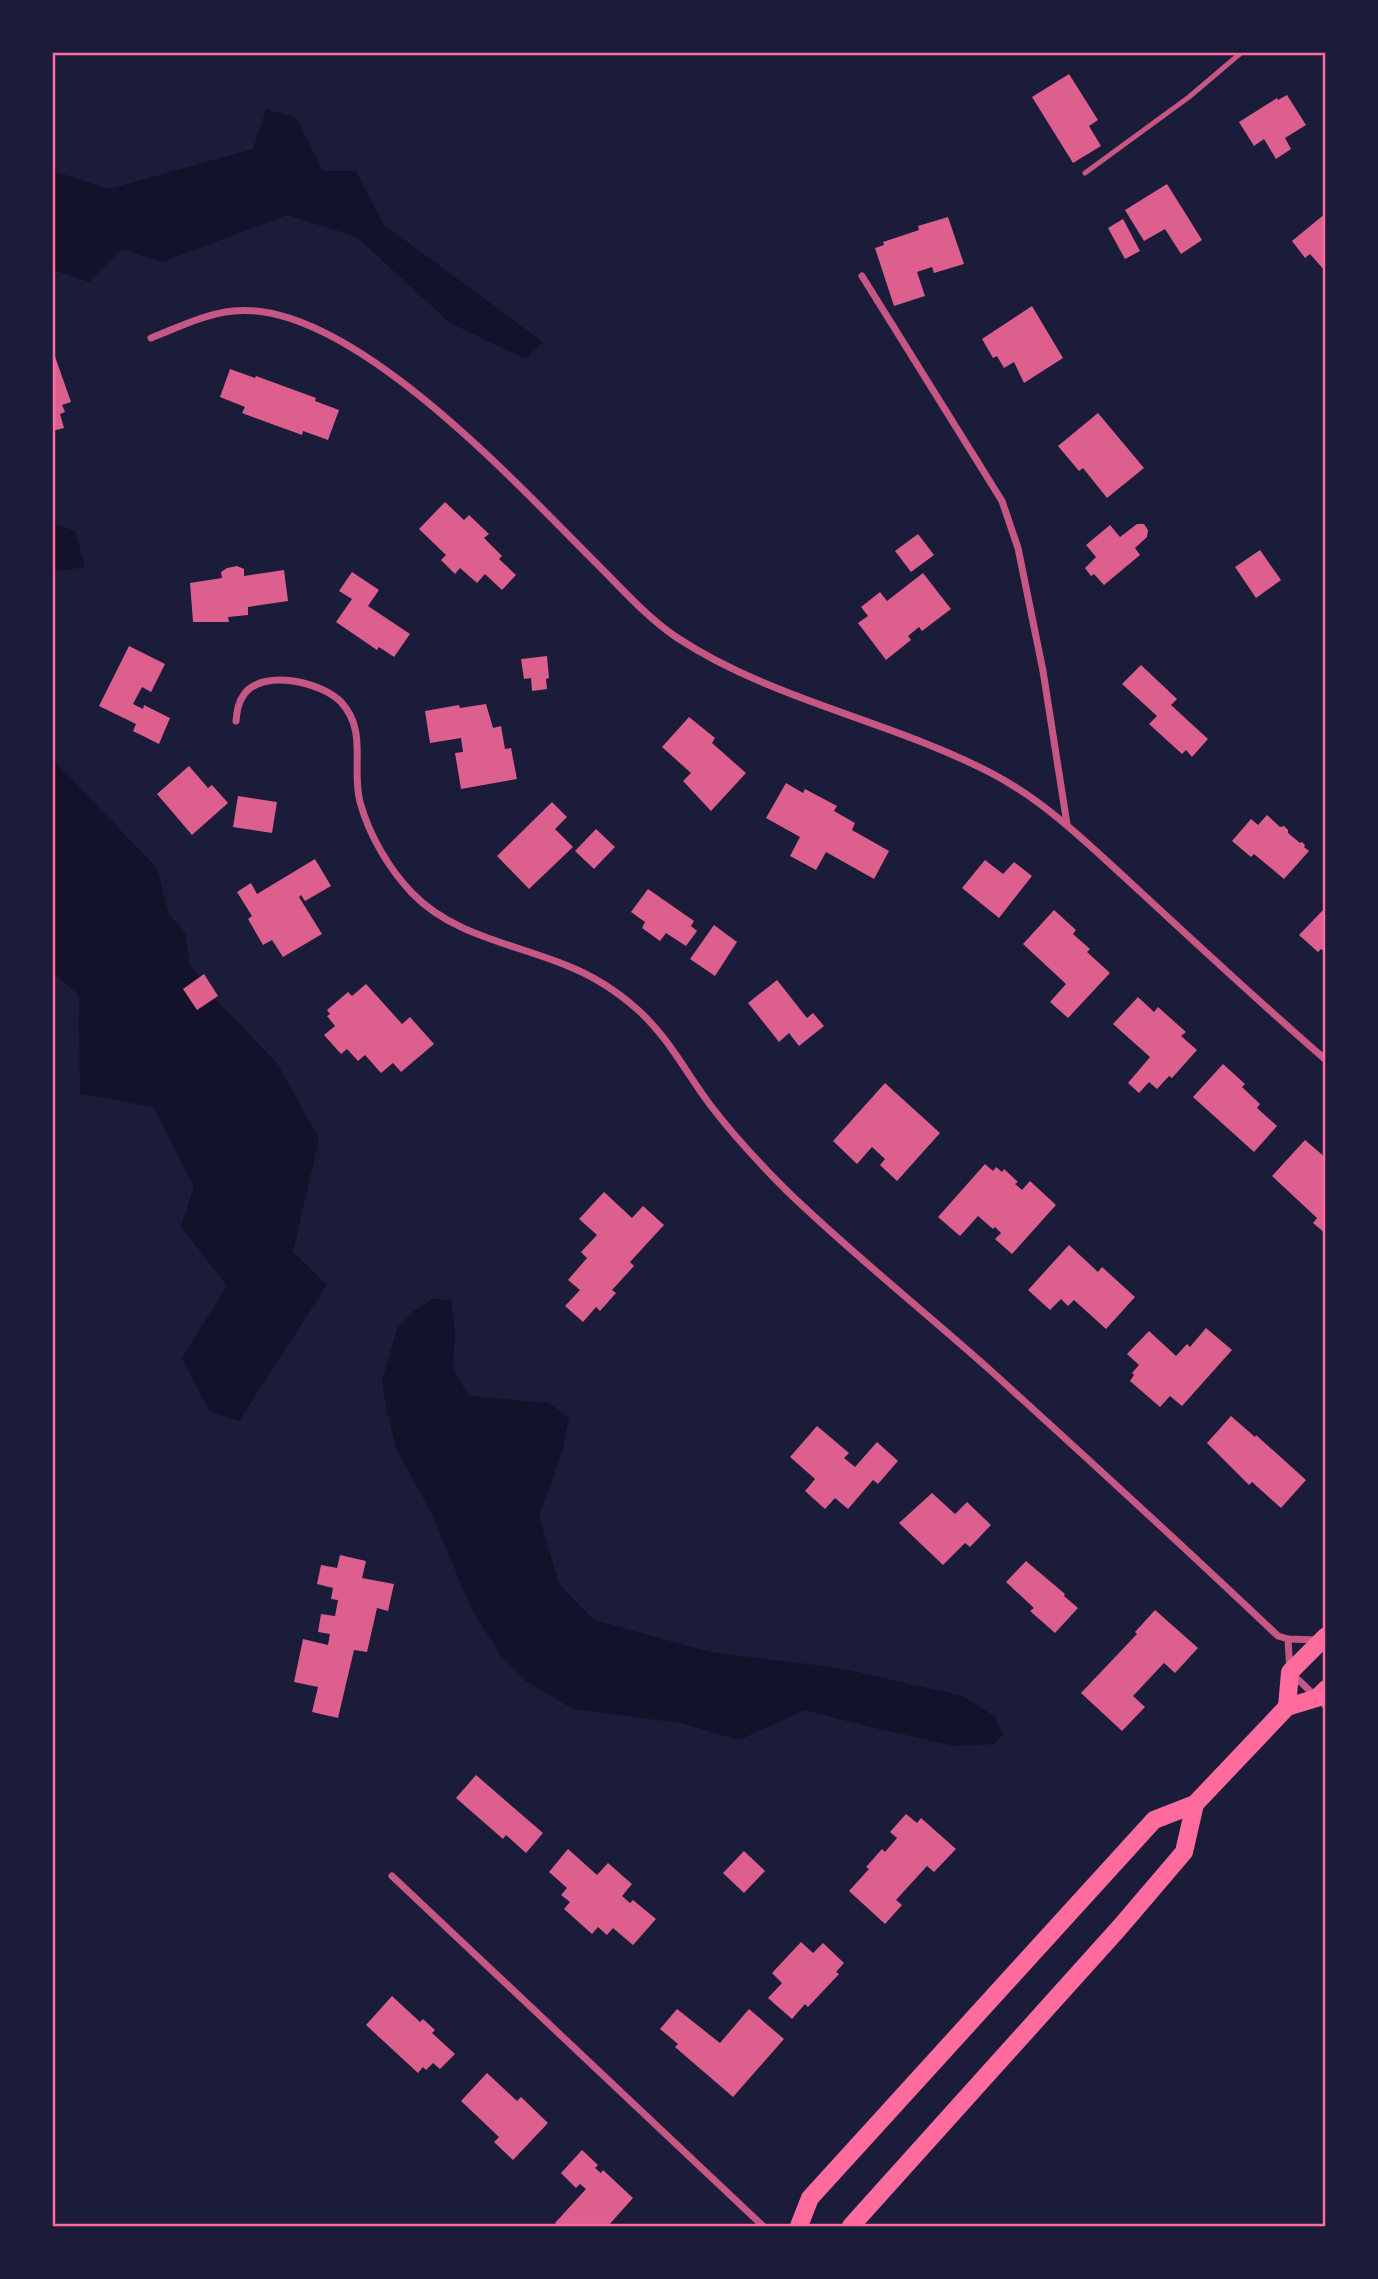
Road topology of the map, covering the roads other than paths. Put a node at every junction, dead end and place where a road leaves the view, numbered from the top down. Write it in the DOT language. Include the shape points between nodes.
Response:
graph roads {
  1 [pos="1242,52"];
  2 [pos="1085,173"];
  3 [pos="862,276"];
  4 [pos="151,338"];
  5 [pos="236,721"];
  6 [pos="1067,825"];
  7 [pos="1325,1060"];
  8 [pos="1288,1639"];
  9 [pos="1324,1640"];
  10 [pos="1290,1672"];
  11 [pos="1323,1698"];
  12 [pos="1287,1707"];
  13 [pos="1195,1804"];
  14 [pos="392,1876"];
  15 [pos="763,2227"];
  16 [pos="799,2227"];
  17 [pos="851,2227"];
  1 -- 2 [label="lane"];
  3 -- 6 [label="street" via="1002,501 1021,561"];
  4 -- 6 [label="street" via="233,311 298,320 332,335 463,433 669,633 726,667 788,694 935,747 993,774"];
  5 -- 8 [label="street" via="245,692 269,680 300,682 334,695 356,728 359,801 369,828 412,893 464,929 570,967 605,985 636,1009 659,1031 747,1151 790,1194 1278,1636"];
  6 -- 7 [label="street"];
  8 -- 9 [label="street"];
  8 -- 10 [label="street"];
  9 -- 10 [label="main road"];
  10 -- 11 [label="street"];
  10 -- 12 [label="main road"];
  11 -- 12 [label="main road"];
  12 -- 13 [label="main road"];
  13 -- 16 [label="main road" via="1154,1820 810,2198"];
  13 -- 17 [label="main road" via="1184,1852"];
  14 -- 15 [label="street"];
}
